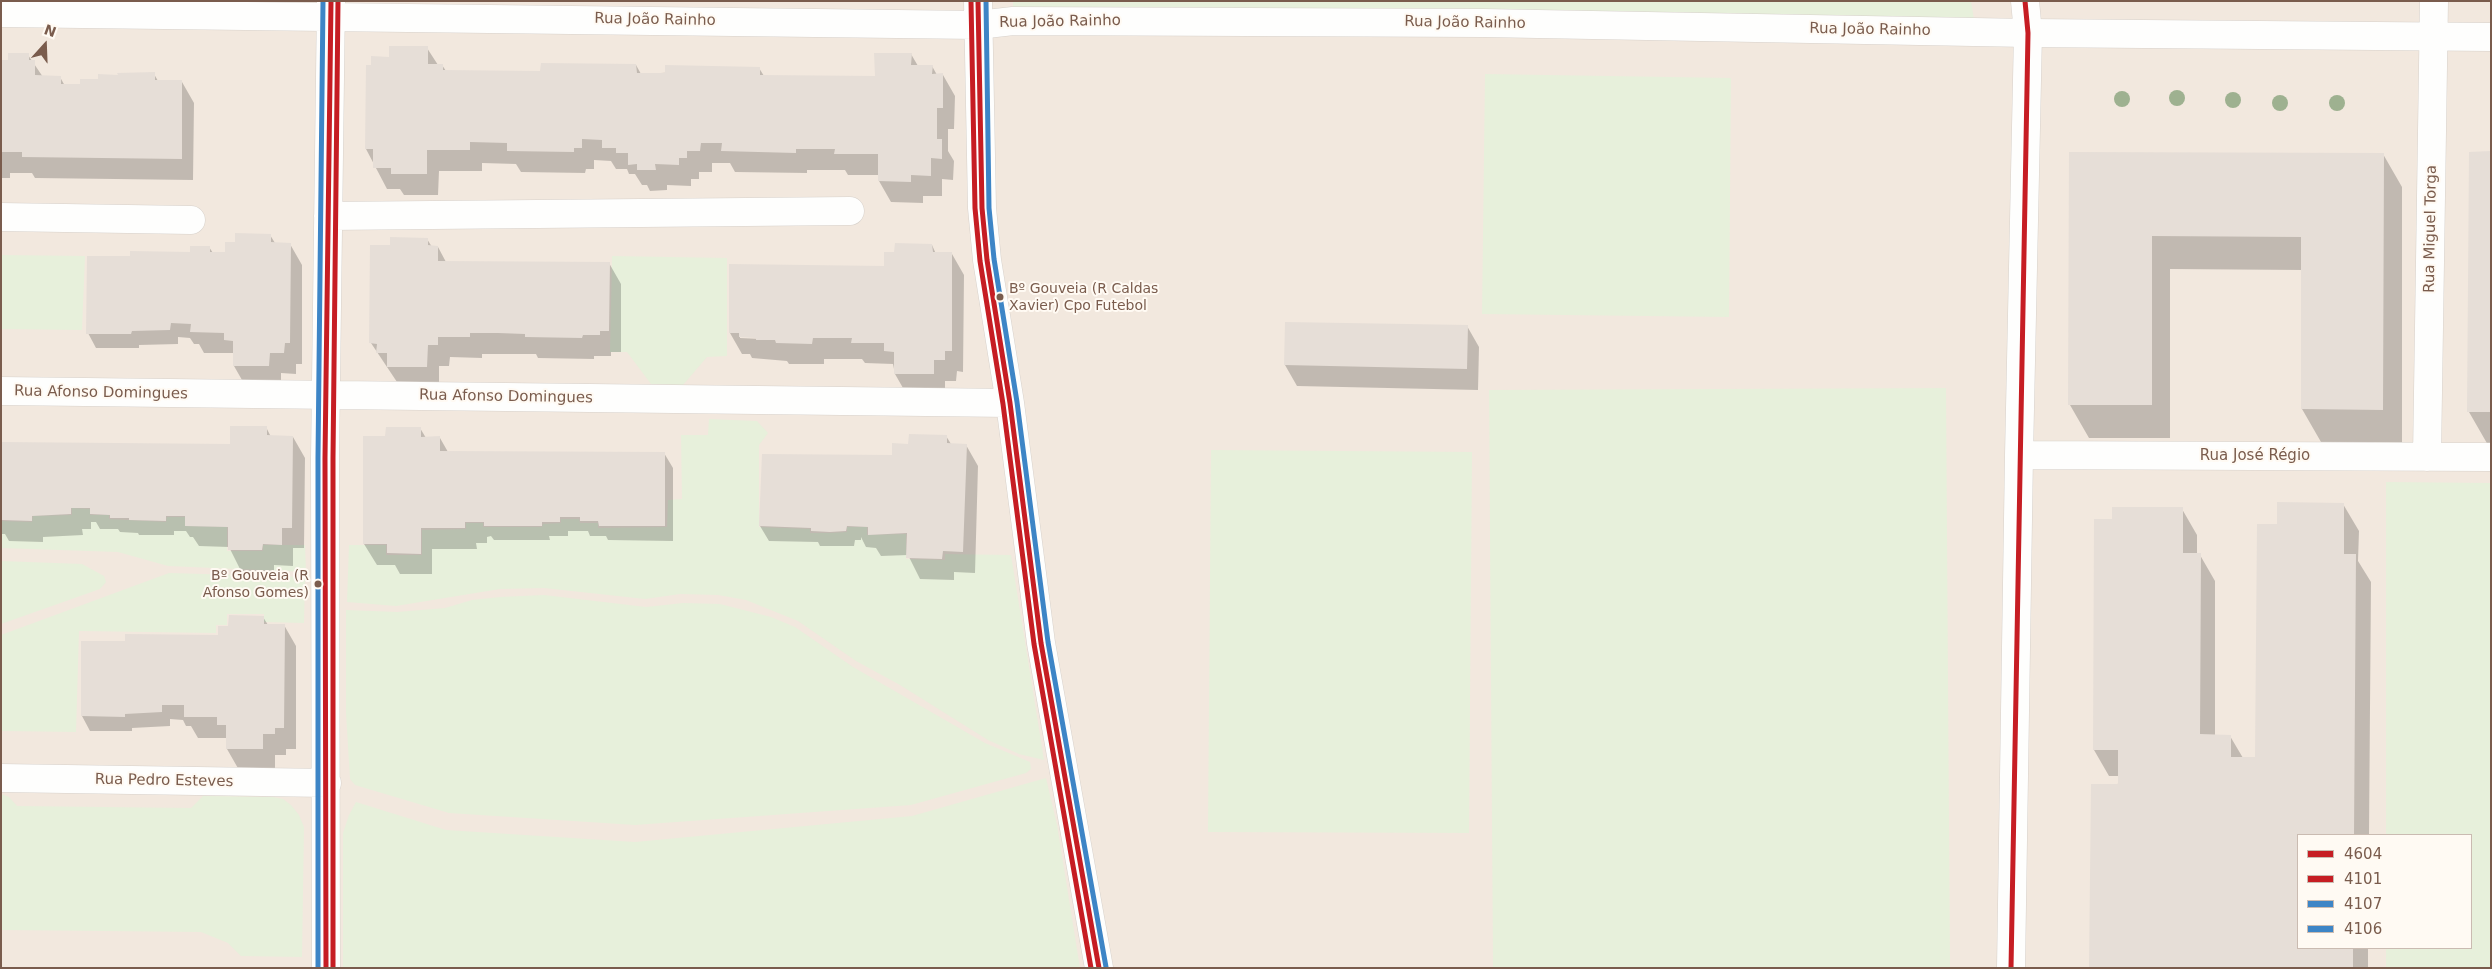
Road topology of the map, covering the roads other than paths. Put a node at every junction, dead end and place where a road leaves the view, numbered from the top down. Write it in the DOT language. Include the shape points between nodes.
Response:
graph roads {
  1 [pos="2025,1"];
  2 [pos="2434,1"];
  3 [pos="331,8"];
  4 [pos="1,13"];
  5 [pos="978,13"];
  6 [pos="2028,33"];
  7 [pos="2434,37"];
  8 [pos="2491,38"];
  9 [pos="850,211"];
  10 [pos="328,216"];
  11 [pos="1,217"];
  12 [pos="190,220"];
  13 [pos="1,391"];
  14 [pos="326,395"];
  15 [pos="1010,403"];
  16 [pos="2018,455"];
  17 [pos="2427,457"];
  18 [pos="2491,457"];
  19 [pos="1,778"];
  20 [pos="327,783"];
  21 [pos="326,968"];
  22 [pos="1100,968"];
  23 [pos="2011,968"];
  1 -- 6 [label="street"];
  2 -- 7 [label="street, Rua Miguel Torga"];
  3 -- 4 [label="street, Rua João Rainho"];
  3 -- 5 [label="street, Rua João Rainho"];
  3 -- 10 [label="street"];
  5 -- 6 [label="street, Rua João Rainho" via="1013,21 1474,23"];
  5 -- 15 [label="street" via="982,208 992,298"];
  6 -- 7 [label="street, Rua João Rainho"];
  6 -- 16 [label="street"];
  7 -- 8 [label="street, Rua João Rainho"];
  7 -- 17 [label="street, Rua Miguel Torga"];
  9 -- 10 [label="street"];
  10 -- 14 [label="street"];
  11 -- 12 [label="street"];
  13 -- 14 [label="street, Rua Afonso Domingues"];
  14 -- 15 [label="street, Rua Afonso Domingues"];
  14 -- 20 [label="street"];
  15 -- 22 [label="street" via="1041,643"];
  16 -- 17 [label="street, Rua José Régio"];
  16 -- 23 [label="street"];
  17 -- 18 [label="street, Rua José Régio"];
  19 -- 20 [label="street, Rua Pedro Esteves"];
  20 -- 21 [label="street"];
}
